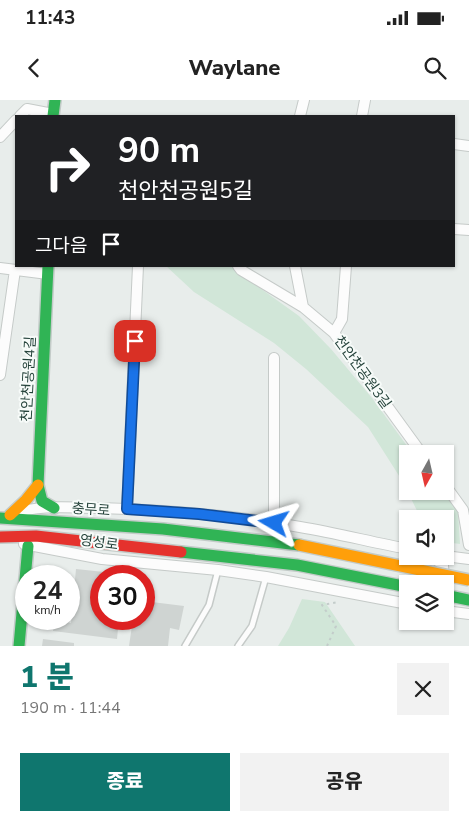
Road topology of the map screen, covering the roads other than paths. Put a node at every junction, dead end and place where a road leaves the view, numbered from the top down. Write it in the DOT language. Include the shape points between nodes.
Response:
graph roads {
  1 [pos="55,100"];
  2 [pos="304,100"];
  3 [pos="365,100"];
  4 [pos="21,115"];
  5 [pos="53,115"];
  6 [pos="300,115"];
  7 [pos="362,115"];
  8 [pos="15,121"];
  9 [pos="0,137"];
  10 [pos="455,144"];
  11 [pos="469,146"];
  12 [pos="455,229"];
  13 [pos="469,230"];
  14 [pos="138,267"];
  15 [pos="239,267"];
  16 [pos="294,267"];
  17 [pos="346,267"];
  18 [pos="0,268"];
  19 [pos="15,270"];
  20 [pos="48,270"];
  21 [pos="304,307"];
  22 [pos="334,333"];
  23 [pos="274,358"];
  24 [pos="0,375"];
  25 [pos="415,445"];
  26 [pos="38,485"];
  27 [pos="454,498"];
  28 [pos="54,508"];
  29 [pos="127,509"];
  30 [pos="4,517"];
  31 [pos="274,523"];
  32 [pos="2,537"];
  33 [pos="469,545"];
  34 [pos="28,546"];
  35 [pos="399,547"];
  36 [pos="454,557"];
  37 [pos="469,559"];
  38 [pos="218,570"];
  39 [pos="266,577"];
  40 [pos="469,580"];
  41 [pos="399,586"];
  42 [pos="454,597"];
  43 [pos="469,600"];
  44 [pos="399,602"];
  45 [pos="454,612"];
  46 [pos="469,614"];
  47 [pos="19,646"];
  48 [pos="185,646"];
  49 [pos="238,646"];
  1 -- 5 [label="main road"];
  2 -- 6 [label="street"];
  3 -- 7 [label="street"];
  4 -- 5 [label="street" via="27,109"];
  8 -- 9 [label="street"];
  10 -- 11 [label="street"];
  12 -- 13 [label="street"];
  14 -- 29 [label="street"];
  15 -- 21 [label="street, 천안천공원3길"];
  16 -- 21 [label="street"];
  17 -- 22 [label="street" via="342,319"];
  18 -- 19 [label="street, 천안천공원4길"];
  19 -- 20 [label="street, 천안천공원4길"];
  19 -- 24 [label="street, 천안천공원4길"];
  20 -- 26 [label="main road, 천안천공원4길"];
  21 -- 22 [label="street, 천안천공원3길"];
  22 -- 25 [label="street, 천안천공원3길"];
  23 -- 31 [label="street"];
  26 -- 28 [label="main road" via="42,501"];
  26 -- 30 [label="main road" via="26,500"];
  27 -- 33 [label="street" via="463,510"];
  28 -- 29 [label="street"];
  28 -- 30 [label="street" via="35,508"];
  29 -- 31 [label="street"];
  30 -- 40 [label="main road, 충무로, bridge" via="163,529 299,545"];
  31 -- 35 [label="street"];
  32 -- 34 [label="street, 영성로"];
  32 -- 41 [label="main road" via="36,536 297,565"];
  34 -- 38 [label="street, 영성로" via="102,559"];
  34 -- 47 [label="main road"];
  36 -- 37 [label="street"];
  38 -- 39 [label="street, 영성로"];
  38 -- 48 [label="lane" via="209,605"];
  39 -- 44 [label="street, 영성로"];
  39 -- 49 [label="lane" via="252,626"];
  42 -- 43 [label="main road"];
  45 -- 46 [label="street"];
}
